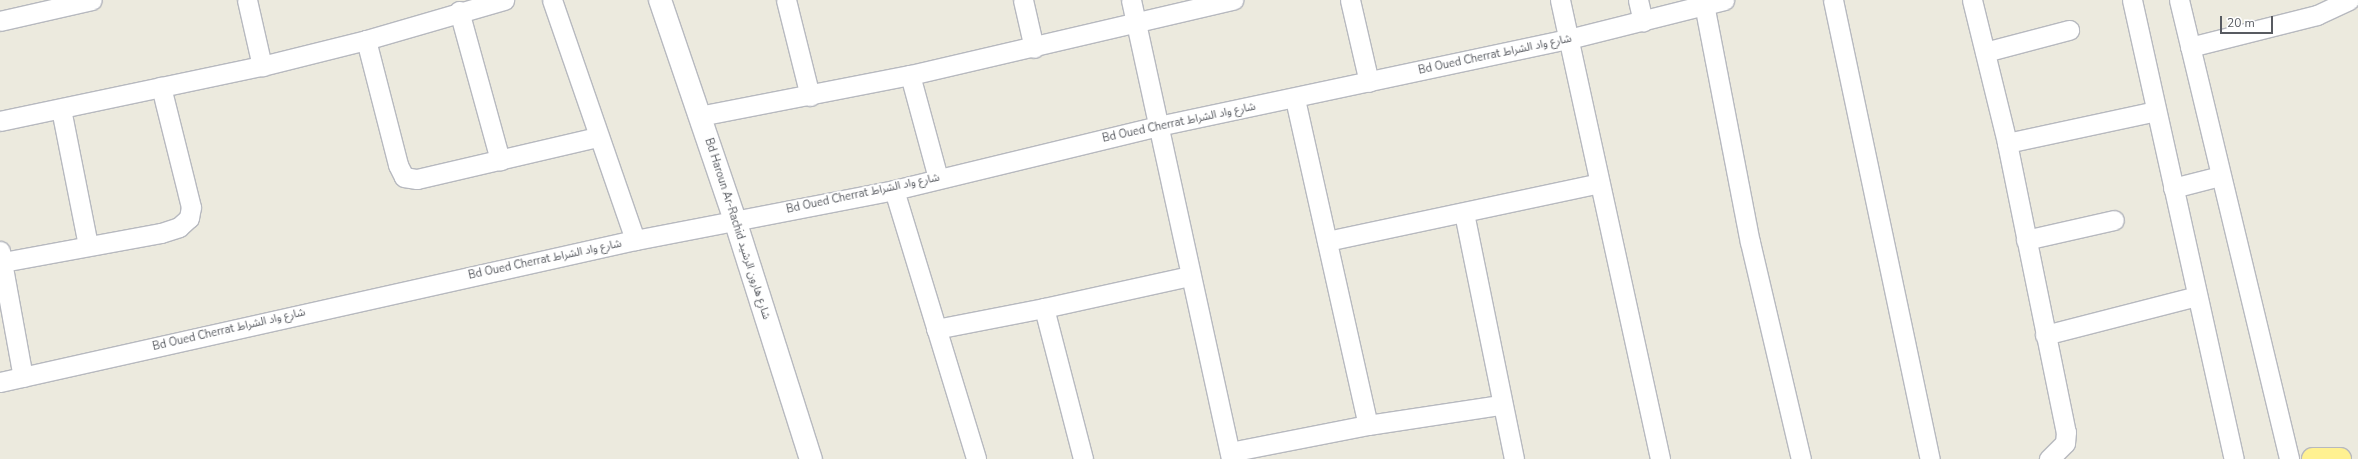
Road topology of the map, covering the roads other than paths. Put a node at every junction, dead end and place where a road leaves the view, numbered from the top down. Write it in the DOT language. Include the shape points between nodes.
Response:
graph roads {
  1 [pos="92,0"];
  2 [pos="246,0"];
  3 [pos="504,0"];
  4 [pos="552,0"];
  5 [pos="660,0"];
  6 [pos="786,0"];
  7 [pos="1023,0"];
  8 [pos="1131,0"];
  9 [pos="1229,0"];
  10 [pos="1350,0"];
  11 [pos="1560,0"];
  12 [pos="1638,0"];
  13 [pos="1833,0"];
  14 [pos="1972,0"];
  15 [pos="2132,0"];
  16 [pos="2179,0"];
  17 [pos="2349,0"];
  18 [pos="1718,1"];
  19 [pos="458,11"];
  20 [pos="0,21"];
  21 [pos="1643,21"];
  22 [pos="1136,22"];
  23 [pos="2069,30"];
  24 [pos="366,40"];
  25 [pos="1569,40"];
  26 [pos="2190,47"];
  27 [pos="1034,48"];
  28 [pos="1985,52"];
  29 [pos="262,66"];
  30 [pos="910,75"];
  31 [pos="1369,82"];
  32 [pos="162,86"];
  33 [pos="810,96"];
  34 [pos="1295,99"];
  35 [pos="62,109"];
  36 [pos="2156,111"];
  37 [pos="699,116"];
  38 [pos="0,121"];
  39 [pos="1158,126"];
  40 [pos="597,137"];
  41 [pos="2006,143"];
  42 [pos="500,160"];
  43 [pos="2220,176"];
  44 [pos="938,178"];
  45 [pos="1599,184"];
  46 [pos="2173,188"];
  47 [pos="894,190"];
  48 [pos="1464,213"];
  49 [pos="735,220"];
  50 [pos="2114,220"];
  51 [pos="635,240"];
  52 [pos="2026,240"];
  53 [pos="1327,241"];
  54 [pos="88,244"];
  55 [pos="1,256"];
  56 [pos="1190,276"];
  57 [pos="2197,296"];
  58 [pos="1044,308"];
  59 [pos="936,329"];
  60 [pos="2044,335"];
  61 [pos="23,377"];
  62 [pos="0,382"];
  63 [pos="1500,405"];
  64 [pos="1368,425"];
  65 [pos="1230,456"];
  66 [pos="811,459"];
  67 [pos="976,459"];
  68 [pos="1083,459"];
  69 [pos="1514,459"];
  70 [pos="1660,459"];
  71 [pos="1801,459"];
  72 [pos="1930,459"];
  73 [pos="2049,459"];
  74 [pos="2234,459"];
  75 [pos="2289,459"];
  76 [pos="2313,459"];
  77 [pos="2340,459"];
  1 -- 20 [label="street"];
  2 -- 29 [label="street"];
  3 -- 19 [label="street"];
  4 -- 40 [label="street"];
  5 -- 37 [label="street, Bd Haroun Ar-Rachid شارع هارون الرشيد"];
  6 -- 33 [label="street"];
  7 -- 27 [label="street"];
  8 -- 22 [label="street"];
  9 -- 22 [label="street"];
  10 -- 31 [label="street"];
  11 -- 25 [label="street"];
  12 -- 21 [label="street"];
  13 -- 72 [label="street"];
  14 -- 28 [label="street"];
  15 -- 36 [label="street"];
  16 -- 26 [label="street"];
  17 -- 26 [label="street" via="2317,15"];
  18 -- 21 [label="street, Bd Oued Cherrat شارع واد الشراط"];
  18 -- 71 [label="street" via="1750,242"];
  19 -- 24 [label="street"];
  19 -- 42 [label="street"];
  21 -- 25 [label="street, Bd Oued Cherrat شارع واد الشراط"];
  22 -- 27 [label="street"];
  22 -- 39 [label="street"];
  23 -- 28 [label="street"];
  24 -- 29 [label="street"];
  24 -- 42 [label="street" via="398,165 404,177 417,179"];
  25 -- 31 [label="street, Bd Oued Cherrat شارع واد الشراط"];
  25 -- 45 [label="street"];
  26 -- 43 [label="street"];
  27 -- 30 [label="street"];
  28 -- 41 [label="street"];
  29 -- 32 [label="street"];
  30 -- 33 [label="street"];
  30 -- 44 [label="street"];
  31 -- 34 [label="street, Bd Oued Cherrat شارع واد الشراط"];
  32 -- 35 [label="street"];
  32 -- 54 [label="street" via="191,207 189,218 178,227 161,232"];
  33 -- 37 [label="street"];
  34 -- 39 [label="street, Bd Oued Cherrat شارع واد الشراط"];
  34 -- 53 [label="street"];
  35 -- 38 [label="street"];
  35 -- 54 [label="street"];
  36 -- 41 [label="street"];
  36 -- 46 [label="street"];
  37 -- 49 [label="street, Bd Haroun Ar-Rachid شارع هارون الرشيد"];
  39 -- 44 [label="street, Bd Oued Cherrat شارع واد الشراط"];
  39 -- 56 [label="street"];
  40 -- 42 [label="street"];
  40 -- 51 [label="street"];
  41 -- 52 [label="street"];
  43 -- 46 [label="street"];
  43 -- 75 [label="street"];
  44 -- 47 [label="street, Bd Oued Cherrat شارع واد الشراط"];
  45 -- 48 [label="street"];
  45 -- 70 [label="street"];
  46 -- 57 [label="street"];
  47 -- 49 [label="street, Bd Oued Cherrat شارع واد الشراط"];
  47 -- 59 [label="street"];
  48 -- 53 [label="street"];
  48 -- 63 [label="street"];
  49 -- 51 [label="street, Bd Oued Cherrat شارع واد الشراط"];
  49 -- 66 [label="street, Bd Haroun Ar-Rachid شارع هارون الرشيد"];
  50 -- 52 [label="street"];
  51 -- 61 [label="street, Bd Oued Cherrat شارع واد الشراط"];
  52 -- 60 [label="street"];
  53 -- 64 [label="street"];
  54 -- 55 [label="street"];
  55 -- 61 [label="street"];
  56 -- 58 [label="street"];
  56 -- 65 [label="street"];
  57 -- 60 [label="street"];
  57 -- 74 [label="street"];
  58 -- 59 [label="street"];
  58 -- 68 [label="street"];
  59 -- 67 [label="street"];
  60 -- 73 [label="street" via="2066,432 2064,443 2056,455"];
  61 -- 62 [label="street, Bd Oued Cherrat شارع واد الشراط"];
  63 -- 64 [label="street"];
  63 -- 69 [label="street"];
  64 -- 65 [label="street"];
  76 -- 77 [label="highway"];
}
